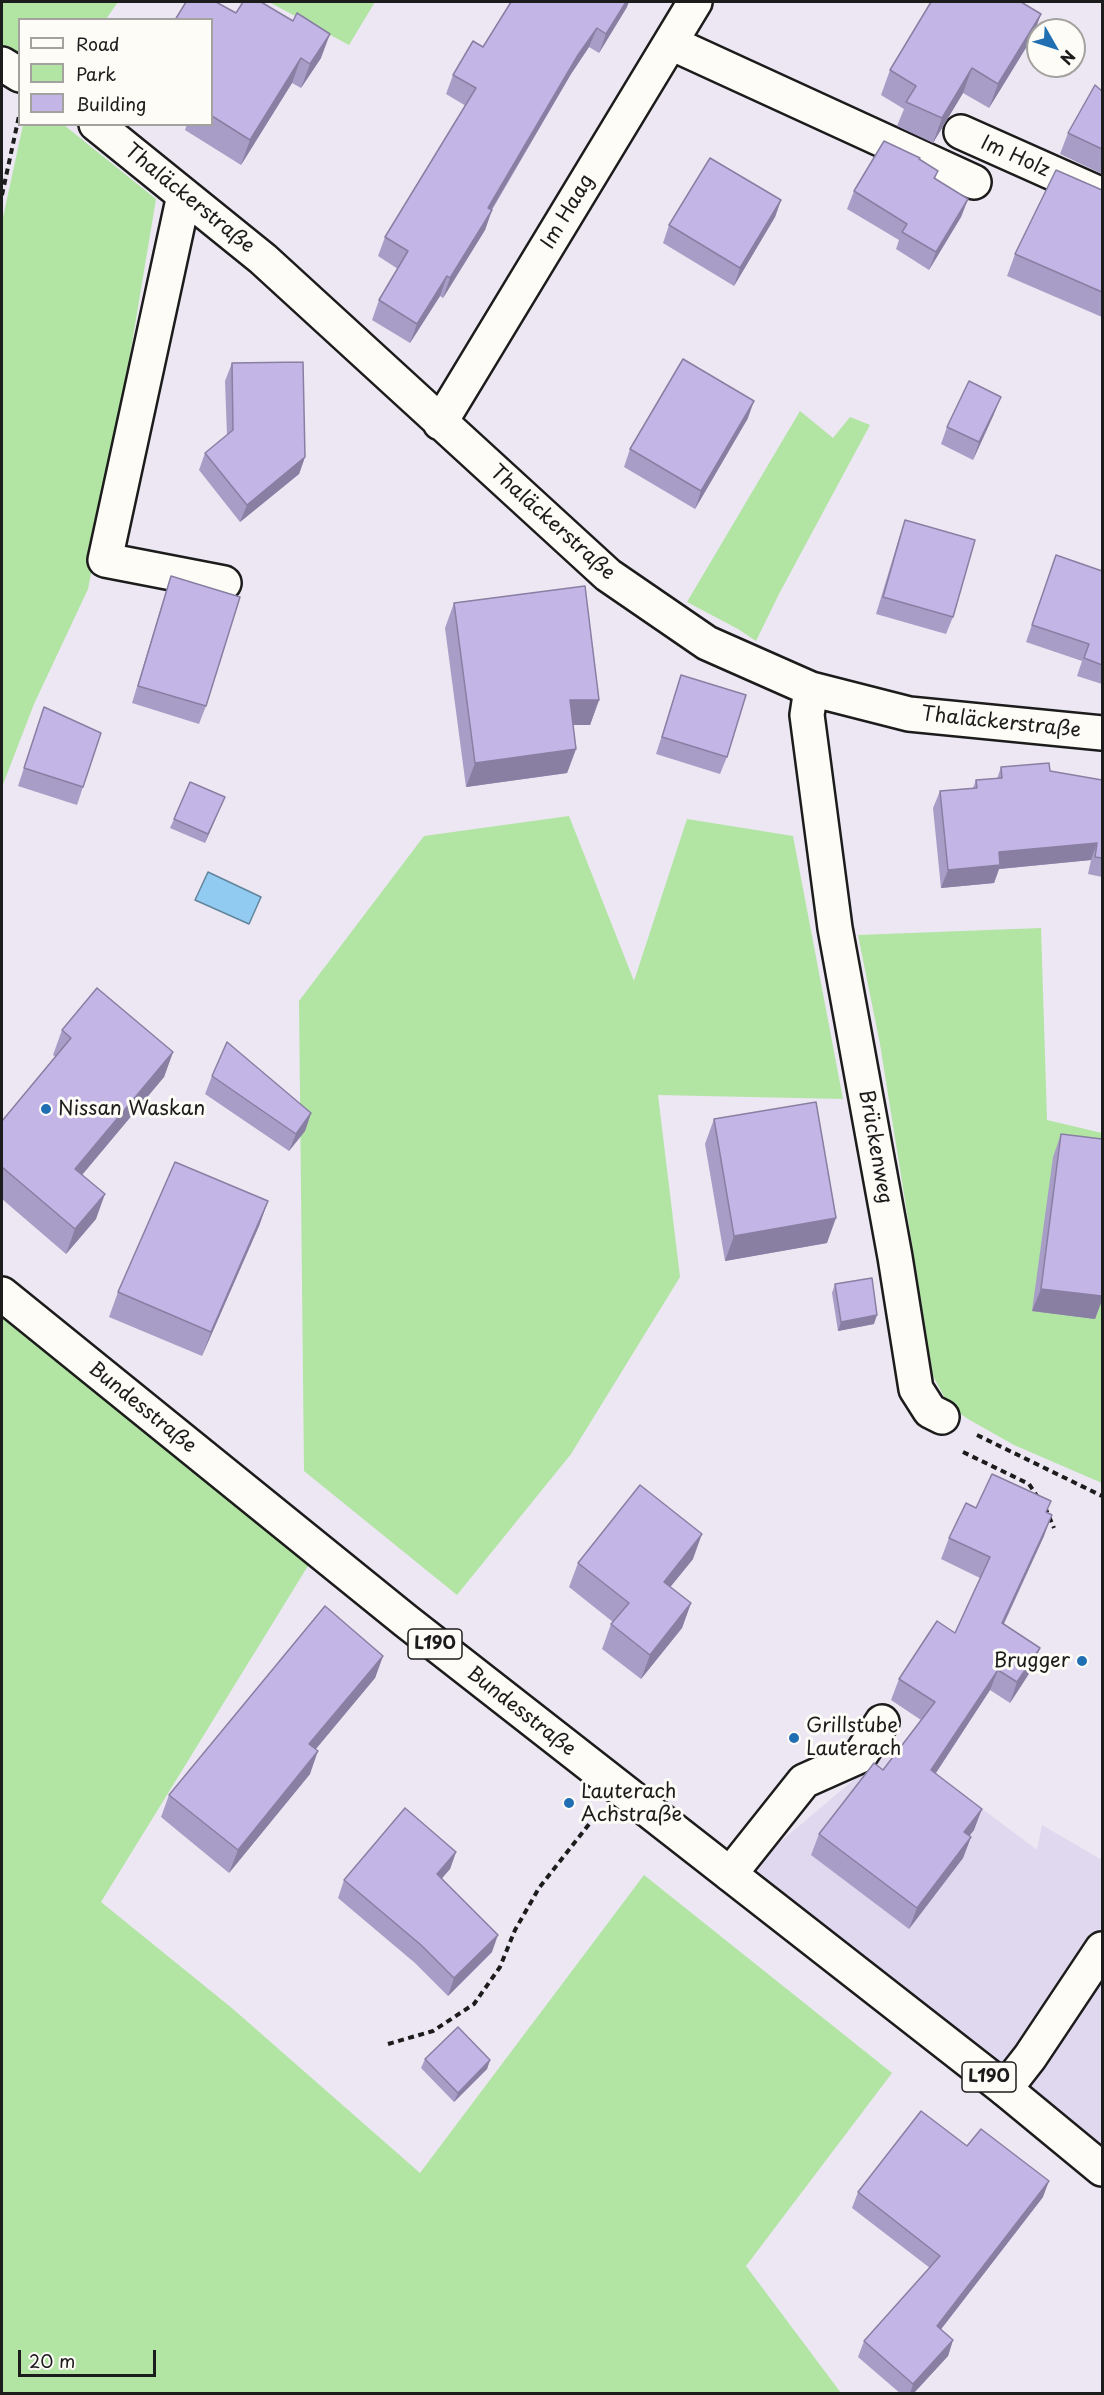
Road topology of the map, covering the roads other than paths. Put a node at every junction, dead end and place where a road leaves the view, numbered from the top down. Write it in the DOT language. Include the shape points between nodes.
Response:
graph roads {
  1 [pos="695,2"];
  2 [pos="671,43"];
  3 [pos="2,64"];
  4 [pos="18,74"];
  5 [pos="98,126"];
  6 [pos="961,132"];
  7 [pos="974,182"];
  8 [pos="184,195"];
  9 [pos="1102,195"];
  10 [pos="441,423"];
  11 [pos="224,583"];
  12 [pos="811,689"];
  13 [pos="1102,732"];
  14 [pos="2,1294"];
  15 [pos="936,1414"];
  16 [pos="882,1722"];
  17 [pos="730,1874"];
  18 [pos="1102,1949"];
  19 [pos="1005,2089"];
  20 [pos="1102,2169"];
  1 -- 2 [label="street, Im Haag"];
  2 -- 7 [label="street"];
  2 -- 10 [label="street, Im Haag"];
  3 -- 4 [label="street"];
  5 -- 8 [label="street, Thaläckerstraße"];
  6 -- 9 [label="street, Im Holz"];
  8 -- 10 [label="street, Thaläckerstraße" via="263,259"];
  8 -- 11 [label="street" via="105,560"];
  10 -- 12 [label="street, Thaläckerstraße" via="608,574 707,643"];
  12 -- 13 [label="street, Thaläckerstraße" via="909,714"];
  12 -- 15 [label="street, Brückenweg" via="807,715 835,928 916,1389"];
  14 -- 17 [label="street, Bundesstraße / L190" via="356,1581"];
  16 -- 17 [label="street" via="860,1756 804,1781"];
  17 -- 19 [label="street, Bundesstraße / L190"];
  18 -- 19 [label="street"];
  19 -- 20 [label="street, Bundesstraße / L190"];
}
